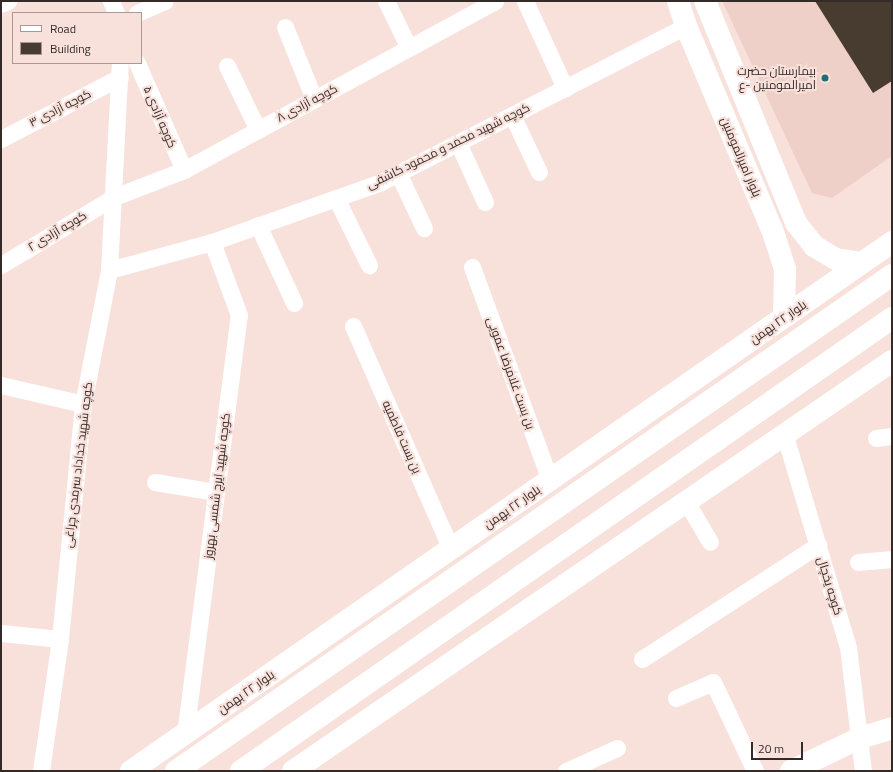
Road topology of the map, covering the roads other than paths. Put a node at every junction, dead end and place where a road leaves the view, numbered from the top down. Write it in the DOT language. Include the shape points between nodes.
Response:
graph roads {
  1 [pos="8,1"];
  2 [pos="110,1"];
  3 [pos="165,1"];
  4 [pos="386,1"];
  5 [pos="495,1"];
  6 [pos="525,1"];
  7 [pos="678,1"];
  8 [pos="705,1"];
  9 [pos="1,4"];
  10 [pos="116,12"];
  11 [pos="139,12"];
  12 [pos="686,26"];
  13 [pos="285,27"];
  14 [pos="409,48"];
  15 [pos="137,64"];
  16 [pos="227,66"];
  17 [pos="120,70"];
  18 [pos="565,88"];
  19 [pos="314,99"];
  20 [pos="512,115"];
  21 [pos="258,130"];
  22 [pos="1,139"];
  23 [pos="458,143"];
  24 [pos="184,170"];
  25 [pos="539,172"];
  26 [pos="398,173"];
  27 [pos="114,197"];
  28 [pos="336,198"];
  29 [pos="485,202"];
  30 [pos="258,225"];
  31 [pos="424,228"];
  32 [pos="212,242"];
  33 [pos="892,242"];
  34 [pos="861,263"];
  35 [pos="1,265"];
  36 [pos="369,265"];
  37 [pos="472,267"];
  38 [pos="109,270"];
  39 [pos="892,275"];
  40 [pos="294,303"];
  41 [pos="784,317"];
  42 [pos="892,318"];
  43 [pos="353,326"];
  44 [pos="892,361"];
  45 [pos="1,385"];
  46 [pos="83,404"];
  47 [pos="785,436"];
  48 [pos="550,480"];
  49 [pos="155,482"];
  50 [pos="216,492"];
  51 [pos="686,503"];
  52 [pos="710,542"];
  53 [pos="818,545"];
  54 [pos="451,549"];
  55 [pos="892,559"];
  56 [pos="858,562"];
  57 [pos="1,632"];
  58 [pos="60,639"];
  59 [pos="642,659"];
  60 [pos="676,698"];
  61 [pos="892,728"];
  62 [pos="185,735"];
  63 [pos="860,738"];
  64 [pos="618,748"];
  65 [pos="41,771"];
  66 [pos="131,771"];
  67 [pos="176,771"];
  68 [pos="241,771"];
  69 [pos="293,771"];
  70 [pos="566,771"];
  71 [pos="755,771"];
  72 [pos="791,771"];
  73 [pos="863,771"];
  1 -- 9 [label="street"];
  2 -- 10 [label="street"];
  3 -- 11 [label="street"];
  4 -- 14 [label="street"];
  5 -- 14 [label="street, کوچه آزادی ۸"];
  6 -- 18 [label="street"];
  7 -- 12 [label="main road, بلوار امیرالمومنین"];
  8 -- 34 [label="main road" via="796,223 814,246 836,259"];
  12 -- 18 [label="street, کوچه شهید محمد و محمود کاشفی"];
  12 -- 41 [label="main road, بلوار امیرالمومنین" via="773,232 785,269"];
  13 -- 19 [label="street"];
  14 -- 19 [label="street, کوچه آزادی ۸"];
  15 -- 24 [label="street, کوچه آزادی ۵"];
  16 -- 21 [label="street"];
  17 -- 22 [label="street, کوچه آزادی ۳"];
  17 -- 27 [label="street, کوچه شهید خداداد سرمدی چراغی"];
  18 -- 20 [label="street, کوچه شهید محمد و محمود کاشفی"];
  19 -- 21 [label="street, کوچه آزادی ۸"];
  20 -- 23 [label="street, کوچه شهید محمد و محمود کاشفی"];
  20 -- 25 [label="street"];
  21 -- 24 [label="street, کوچه آزادی ۸"];
  23 -- 26 [label="street, کوچه شهید محمد و محمود کاشفی"];
  23 -- 29 [label="street"];
  24 -- 27 [label="street, کوچه آزادی ۸"];
  26 -- 28 [label="street, کوچه شهید محمد و محمود کاشفی"];
  26 -- 31 [label="street"];
  27 -- 35 [label="street, کوچه آزادی ۲"];
  27 -- 38 [label="street, کوچه شهید خداداد سرمدی چراغی"];
  28 -- 30 [label="street, کوچه شهید محمد و محمود کاشفی"];
  28 -- 36 [label="street"];
  30 -- 32 [label="street, کوچه شهید محمد و محمود کاشفی"];
  30 -- 40 [label="street"];
  32 -- 38 [label="street, کوچه شهید محمد و محمود کاشفی"];
  32 -- 50 [label="street, کوچه شهید ایرج شمسی بهروز" via="239,315"];
  33 -- 34 [label="main road, بلوار ۲۲ بهمن"];
  34 -- 41 [label="main road, بلوار ۲۲ بهمن"];
  37 -- 48 [label="street, بن بست غلامرضا عمویی"];
  38 -- 46 [label="street, کوچه شهید خداداد سرمدی چراغی"];
  39 -- 67 [label="main road, بلوار ۲۲ بهمن"];
  41 -- 48 [label="main road, بلوار ۲۲ بهمن"];
  42 -- 68 [label="main road"];
  43 -- 54 [label="street, بن بست فاطمیه"];
  44 -- 47 [label="main road"];
  45 -- 46 [label="street"];
  46 -- 58 [label="street, کوچه شهید خداداد سرمدی چراغی"];
  47 -- 51 [label="main road"];
  47 -- 53 [label="street, کوچه یخچال"];
  48 -- 54 [label="main road, بلوار ۲۲ بهمن"];
  49 -- 50 [label="street"];
  50 -- 62 [label="street, کوچه شهید ایرج شمسی بهروز"];
  51 -- 52 [label="street"];
  51 -- 69 [label="main road"];
  53 -- 59 [label="street"];
  53 -- 63 [label="street, کوچه یخچال" via="848,647"];
  54 -- 62 [label="main road, بلوار ۲۲ بهمن"];
  55 -- 56 [label="street"];
  57 -- 58 [label="street"];
  58 -- 65 [label="street, کوچه شهید خداداد سرمدی چراغی"];
  60 -- 71 [label="street" via="713,682"];
  61 -- 63 [label="main road"];
  62 -- 66 [label="main road, بلوار ۲۲ بهمن"];
  63 -- 72 [label="main road"];
  63 -- 73 [label="street, کوچه یخچال"];
  64 -- 70 [label="street"];
}
